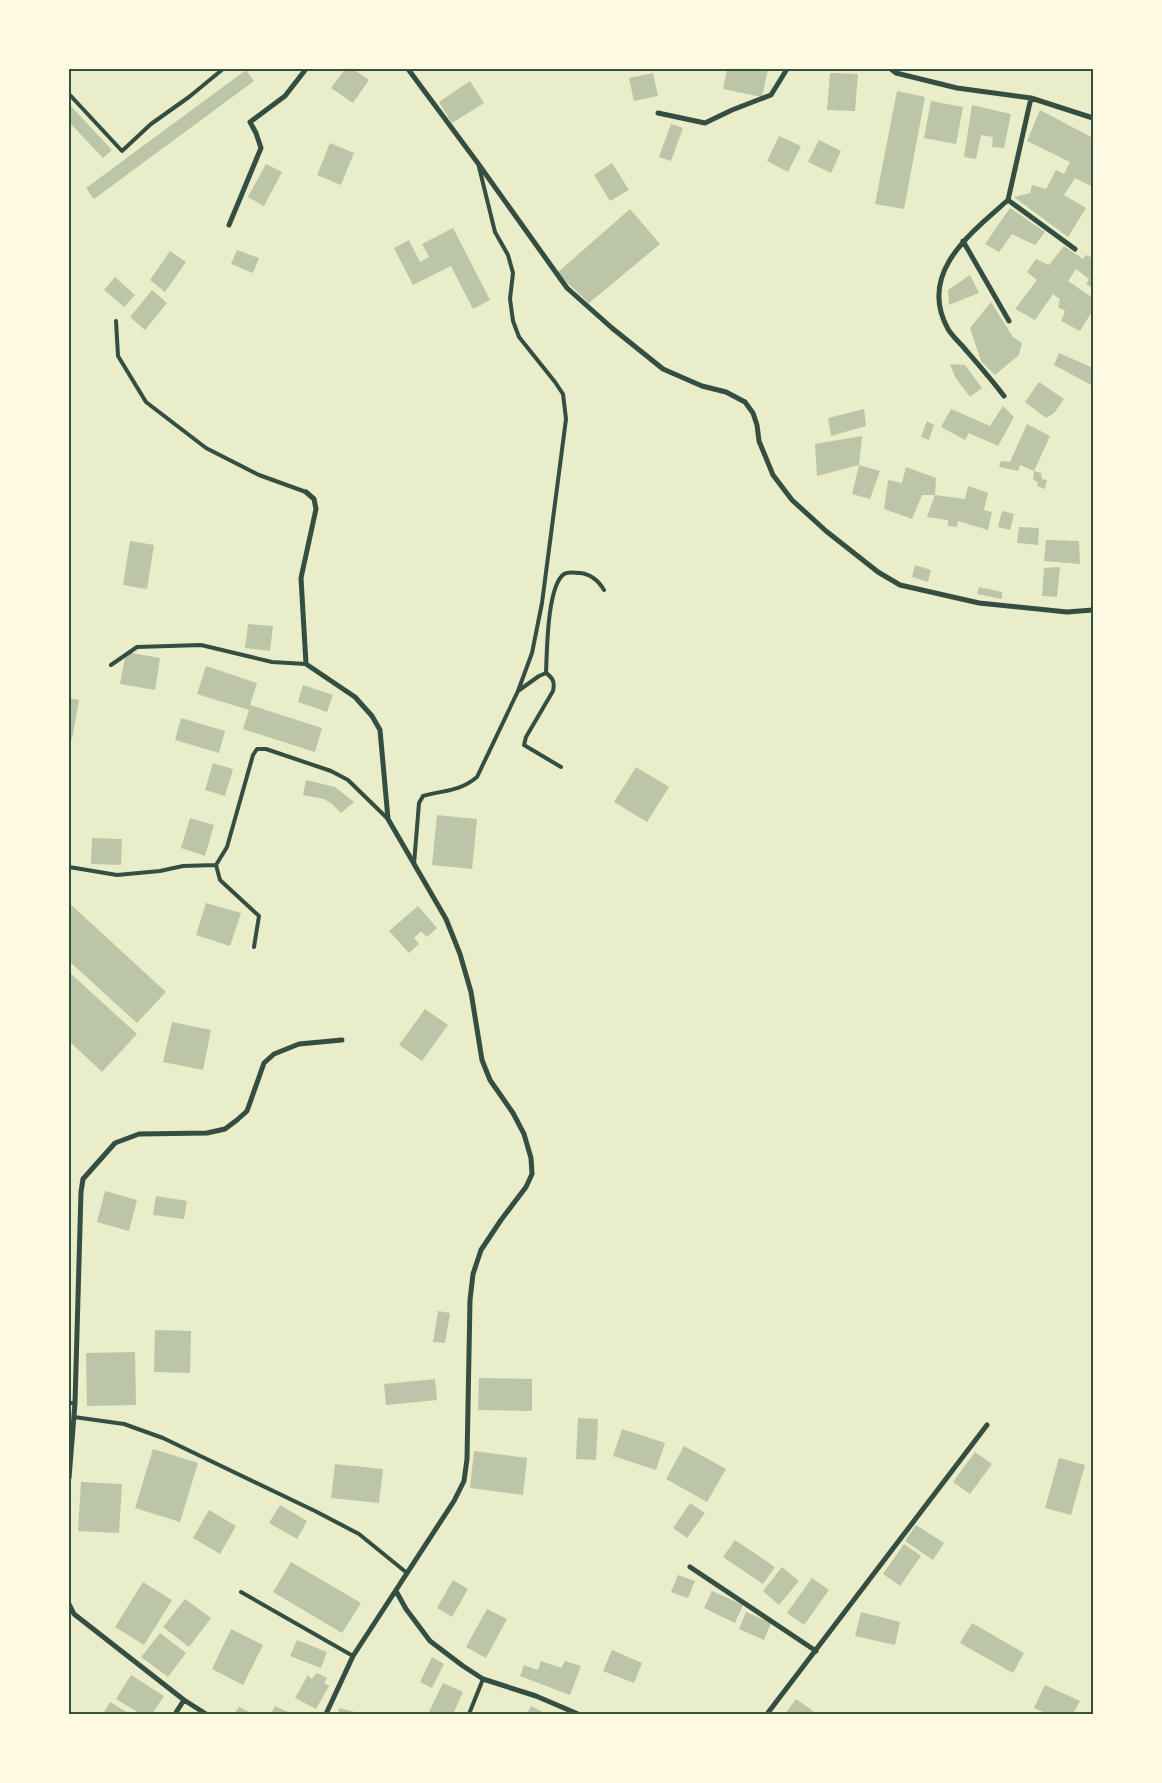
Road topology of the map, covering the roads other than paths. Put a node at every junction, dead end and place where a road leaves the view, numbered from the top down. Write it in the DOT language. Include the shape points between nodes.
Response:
graph roads {
  1 [pos="222,69"];
  2 [pos="306,69"];
  3 [pos="408,69"];
  4 [pos="787,69"];
  5 [pos="891,69"];
  6 [pos="69,94"];
  7 [pos="1031,98"];
  8 [pos="658,113"];
  9 [pos="1093,118"];
  10 [pos="477,162"];
  11 [pos="1008,200"];
  12 [pos="229,225"];
  13 [pos="963,241"];
  14 [pos="1075,249"];
  15 [pos="116,321"];
  16 [pos="1009,321"];
  17 [pos="1004,396"];
  18 [pos="306,492"];
  19 [pos="604,590"];
  20 [pos="1093,610"];
  21 [pos="306,664"];
  22 [pos="111,665"];
  23 [pos="546,672"];
  24 [pos="518,691"];
  25 [pos="561,767"];
  26 [pos="388,819"];
  27 [pos="216,865"];
  28 [pos="414,866"];
  29 [pos="69,867"];
  30 [pos="254,947"];
  31 [pos="342,1040"];
  32 [pos="72,1403"];
  33 [pos="74,1418"];
  34 [pos="987,1425"];
  35 [pos="69,1478"];
  36 [pos="690,1566"];
  37 [pos="407,1573"];
  38 [pos="396,1591"];
  39 [pos="241,1592"];
  40 [pos="69,1604"];
  41 [pos="816,1651"];
  42 [pos="353,1656"];
  43 [pos="483,1679"];
  44 [pos="184,1700"];
  45 [pos="175,1714"];
  46 [pos="206,1714"];
  47 [pos="326,1714"];
  48 [pos="469,1714"];
  49 [pos="578,1714"];
  50 [pos="767,1714"];
  1 -- 6 [label="lane" via="122,151"];
  2 -- 12 [label="street" via="286,96 250,122 260,148"];
  3 -- 10 [label="street"];
  4 -- 8 [label="street" via="771,95 705,123"];
  5 -- 7 [label="street" via="958,88"];
  7 -- 9 [label="street"];
  7 -- 11 [label="street"];
  10 -- 20 [label="street" via="568,288 612,328 663,370 745,402 753,413 759,442 779,484 826,531 878,572 900,585 979,603 1066,612"];
  10 -- 24 [label="lane" via="496,232 513,273 512,321 518,337 563,394 566,419 542,603 532,653"];
  11 -- 13 [label="street"];
  11 -- 14 [label="street"];
  13 -- 16 [label="street"];
  13 -- 17 [label="street" via="944,270 940,284 940,308 948,329"];
  15 -- 18 [label="lane" via="118,356 146,402 206,448 259,475"];
  18 -- 21 [label="street" via="314,499 316,508 300,578"];
  19 -- 23 [label="lane" via="599,581 586,574 569,572 557,583 547,628"];
  21 -- 22 [label="lane" via="272,662 201,645 137,647"];
  21 -- 26 [label="street" via="355,697 380,730"];
  23 -- 24 [label="lane"];
  23 -- 25 [label="lane" via="554,685 524,745"];
  24 -- 28 [label="lane" via="477,777 458,789 422,796"];
  26 -- 27 [label="lane" via="348,780 331,771 266,749 257,749 228,847"];
  26 -- 28 [label="street"];
  27 -- 29 [label="lane" via="117,874"];
  27 -- 30 [label="lane" via="220,880 259,916"];
  28 -- 37 [label="street" via="446,919 460,954 471,992 482,1060 490,1080 524,1134 532,1174 481,1250 473,1274 464,1481"];
  31 -- 32 [label="street" via="299,1044 274,1054 264,1063 247,1110 225,1129 207,1133 139,1134 115,1143 83,1178"];
  32 -- 33 [label="street"];
  33 -- 35 [label="street"];
  33 -- 37 [label="lane" via="124,1424 163,1438 359,1534"];
  34 -- 41 [label="street"];
  36 -- 41 [label="street"];
  37 -- 38 [label="street"];
  38 -- 42 [label="street"];
  38 -- 43 [label="street" via="430,1641"];
  39 -- 42 [label="lane"];
  40 -- 44 [label="street" via="74,1614"];
  41 -- 50 [label="street"];
  42 -- 47 [label="street"];
  43 -- 48 [label="lane"];
  43 -- 49 [label="street"];
  44 -- 45 [label="street"];
  44 -- 46 [label="street"];
}
